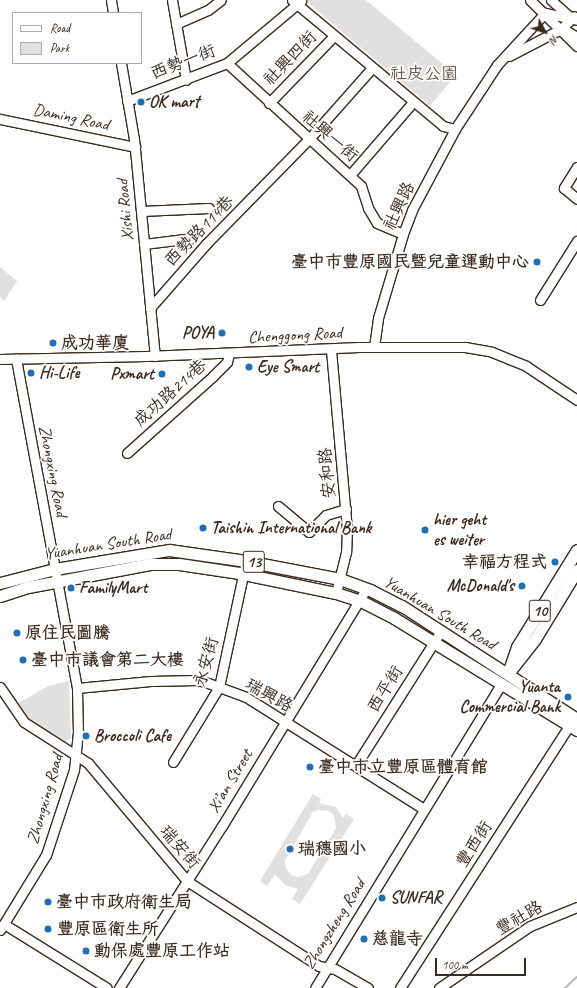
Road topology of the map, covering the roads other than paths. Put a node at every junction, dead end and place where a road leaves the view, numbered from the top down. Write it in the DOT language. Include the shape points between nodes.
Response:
graph roads {
  1 [pos="111,0"];
  2 [pos="172,0"];
  3 [pos="221,0"];
  4 [pos="530,0"];
  5 [pos="550,0"];
  6 [pos="297,2"];
  7 [pos="113,12"];
  8 [pos="545,14"];
  9 [pos="575,17"];
  10 [pos="176,24"];
  11 [pos="577,26"];
  12 [pos="562,29"];
  13 [pos="334,36"];
  14 [pos="577,37"];
  15 [pos="577,46"];
  16 [pos="503,59"];
  17 [pos="227,63"];
  18 [pos="121,64"];
  19 [pos="372,68"];
  20 [pos="186,80"];
  21 [pos="127,101"];
  22 [pos="413,102"];
  23 [pos="269,103"];
  24 [pos="0,119"];
  25 [pos="456,129"];
  26 [pos="309,140"];
  27 [pos="135,148"];
  28 [pos="577,167"];
  29 [pos="350,175"];
  30 [pos="577,199"];
  31 [pos="209,208"];
  32 [pos="141,211"];
  33 [pos="403,234"];
  34 [pos="193,238"];
  35 [pos="577,240"];
  36 [pos="144,244"];
  37 [pos="540,300"];
  38 [pos="150,308"];
  39 [pos="374,347"];
  40 [pos="331,350"];
  41 [pos="229,354"];
  42 [pos="154,356"];
  43 [pos="16,358"];
  44 [pos="0,359"];
  45 [pos="577,400"];
  46 [pos="127,453"];
  47 [pos="278,506"];
  48 [pos="346,510"];
  49 [pos="577,550"];
  50 [pos="246,561"];
  51 [pos="55,569"];
  52 [pos="577,570"];
  53 [pos="243,574"];
  54 [pos="340,579"];
  55 [pos="56,582"];
  56 [pos="0,583"];
  57 [pos="366,589"];
  58 [pos="336,593"];
  59 [pos="0,596"];
  60 [pos="361,601"];
  61 [pos="441,631"];
  62 [pos="434,642"];
  63 [pos="508,673"];
  64 [pos="501,684"];
  65 [pos="0,687"];
  66 [pos="219,687"];
  67 [pos="77,688"];
  68 [pos="285,721"];
  69 [pos="575,723"];
  70 [pos="76,755"];
  71 [pos="173,762"];
  72 [pos="356,765"];
  73 [pos="424,809"];
  74 [pos="187,881"];
  75 [pos="577,907"];
  76 [pos="2,927"];
  77 [pos="327,967"];
  78 [pos="107,988"];
  79 [pos="119,988"];
  80 [pos="315,988"];
  81 [pos="368,988"];
  82 [pos="400,988"];
  83 [pos="439,988"];
  1 -- 7 [label="street"];
  2 -- 10 [label="street"];
  3 -- 10 [label="street" via="208,10"];
  4 -- 8 [label="street"];
  5 -- 9 [label="street"];
  6 -- 13 [label="street"];
  6 -- 17 [label="street, 西勢一街"];
  8 -- 9 [label="street"];
  8 -- 12 [label="street"];
  8 -- 16 [label="street, 社興路"];
  9 -- 11 [label="street"];
  9 -- 12 [label="street"];
  10 -- 20 [label="street"];
  12 -- 14 [label="street"];
  12 -- 15 [label="street"];
  12 -- 16 [label="street"];
  13 -- 19 [label="street"];
  13 -- 23 [label="street, 社興四街"];
  16 -- 25 [label="street, 社興路"];
  17 -- 20 [label="street, 西勢一街"];
  17 -- 23 [label="street, 社興一街"];
  18 -- 21 [label="street, Xishi Road"];
  19 -- 22 [label="street"];
  19 -- 26 [label="street, 西勢路114巷"];
  20 -- 21 [label="street, 西勢一街"];
  21 -- 27 [label="street, Xishi Road"];
  22 -- 25 [label="street" via="443,126"];
  22 -- 29 [label="street"];
  23 -- 26 [label="street, 社興一街"];
  24 -- 27 [label="street, Daming Road"];
  25 -- 33 [label="street, 社興路" via="412,210"];
  26 -- 29 [label="street, 社興一街"];
  26 -- 38 [label="street, 西勢路114巷" via="207,243"];
  27 -- 32 [label="street, Xishi Road"];
  28 -- 30 [label="street" via="564,188"];
  29 -- 33 [label="street, 社興一街" via="361,186 368,208 377,223"];
  31 -- 32 [label="street"];
  32 -- 36 [label="street, Xishi Road"];
  33 -- 39 [label="street, 社興路" via="378,318"];
  34 -- 36 [label="street"];
  35 -- 37 [label="street"];
  36 -- 38 [label="street, Xishi Road"];
  38 -- 42 [label="street, Xishi Road"];
  39 -- 40 [label="street, Chenggong Road"];
  39 -- 45 [label="street, Chenggong Road" via="465,347 492,352 526,366"];
  40 -- 41 [label="street, Chenggong Road"];
  40 -- 48 [label="street, 安和路"];
  41 -- 42 [label="street, Chenggong Road"];
  41 -- 46 [label="street, 成功路214巷" via="227,362 213,376"];
  42 -- 43 [label="street, Chenggong Road"];
  43 -- 44 [label="street, Chenggong Road"];
  43 -- 51 [label="street, Zhongxing Road"];
  47 -- 48 [label="street" via="309,532 326,515"];
  48 -- 54 [label="street, 安和路" via="346,552"];
  49 -- 63 [label="main road, Zhongzheng Road / 10" via="517,647"];
  50 -- 51 [label="main road, Yuanhuan South Road / 13" via="168,550"];
  50 -- 53 [label="street, 永安街"];
  50 -- 54 [label="main road, Yuanhuan South Road / 13"];
  51 -- 55 [label="street, Zhongxing Road"];
  51 -- 56 [label="main road, Yuanhuan South Road / 13"];
  52 -- 63 [label="main road, Zhongzheng Road / 10" via="535,639"];
  53 -- 55 [label="main road, Yuanhuan South Road / 13" via="179,564 144,564"];
  53 -- 58 [label="main road, Yuanhuan South Road / 13"];
  53 -- 66 [label="street, 永安街"];
  54 -- 57 [label="main road, Yuanhuan South Road / 13"];
  54 -- 58 [label="street, 安和路"];
  55 -- 59 [label="main road, Yuanhuan South Road / 13"];
  55 -- 67 [label="street, Zhongxing Road"];
  57 -- 60 [label="street, Xi’an Street"];
  57 -- 61 [label="main road, Yuanhuan South Road / 13" via="402,606"];
  58 -- 60 [label="main road, Yuanhuan South Road / 13"];
  60 -- 62 [label="main road, Yuanhuan South Road / 13"];
  60 -- 68 [label="street, Xi’an Street"];
  61 -- 62 [label="street, 西平街"];
  61 -- 63 [label="main road, Yuanhuan South Road / 13"];
  62 -- 64 [label="main road, Yuanhuan South Road / 13"];
  62 -- 72 [label="street, 西平街"];
  63 -- 64 [label="main road, Zhongzheng Road / 10"];
  63 -- 69 [label="main road, 13"];
  64 -- 69 [label="main road, 13"];
  64 -- 73 [label="street, Zhongzheng Road"];
  65 -- 70 [label="street, 瑞安街" via="24,722"];
  66 -- 67 [label="street, 瑞興路" via="190,680"];
  66 -- 68 [label="street, 瑞興路" via="246,697"];
  66 -- 71 [label="street, 永安街"];
  67 -- 70 [label="street, Zhongxing Road"];
  68 -- 72 [label="street, 瑞興路"];
  68 -- 74 [label="street, Xi’an Street"];
  69 -- 82 [label="street, 豐西街"];
  70 -- 74 [label="street, 瑞安街" via="88,763"];
  70 -- 76 [label="street, Zhongxing Road" via="74,770 46,855"];
  72 -- 73 [label="street, 瑞興路"];
  73 -- 77 [label="street, Zhongzheng Road"];
  74 -- 77 [label="street, 瑞安街" via="319,966"];
  74 -- 79 [label="street, Xi’an Street"];
  75 -- 83 [label="street, 豐社路" via="530,926"];
  76 -- 78 [label="street"];
  77 -- 80 [label="street, Zhongzheng Road"];
  77 -- 81 [label="street, 瑞安街"];
}
